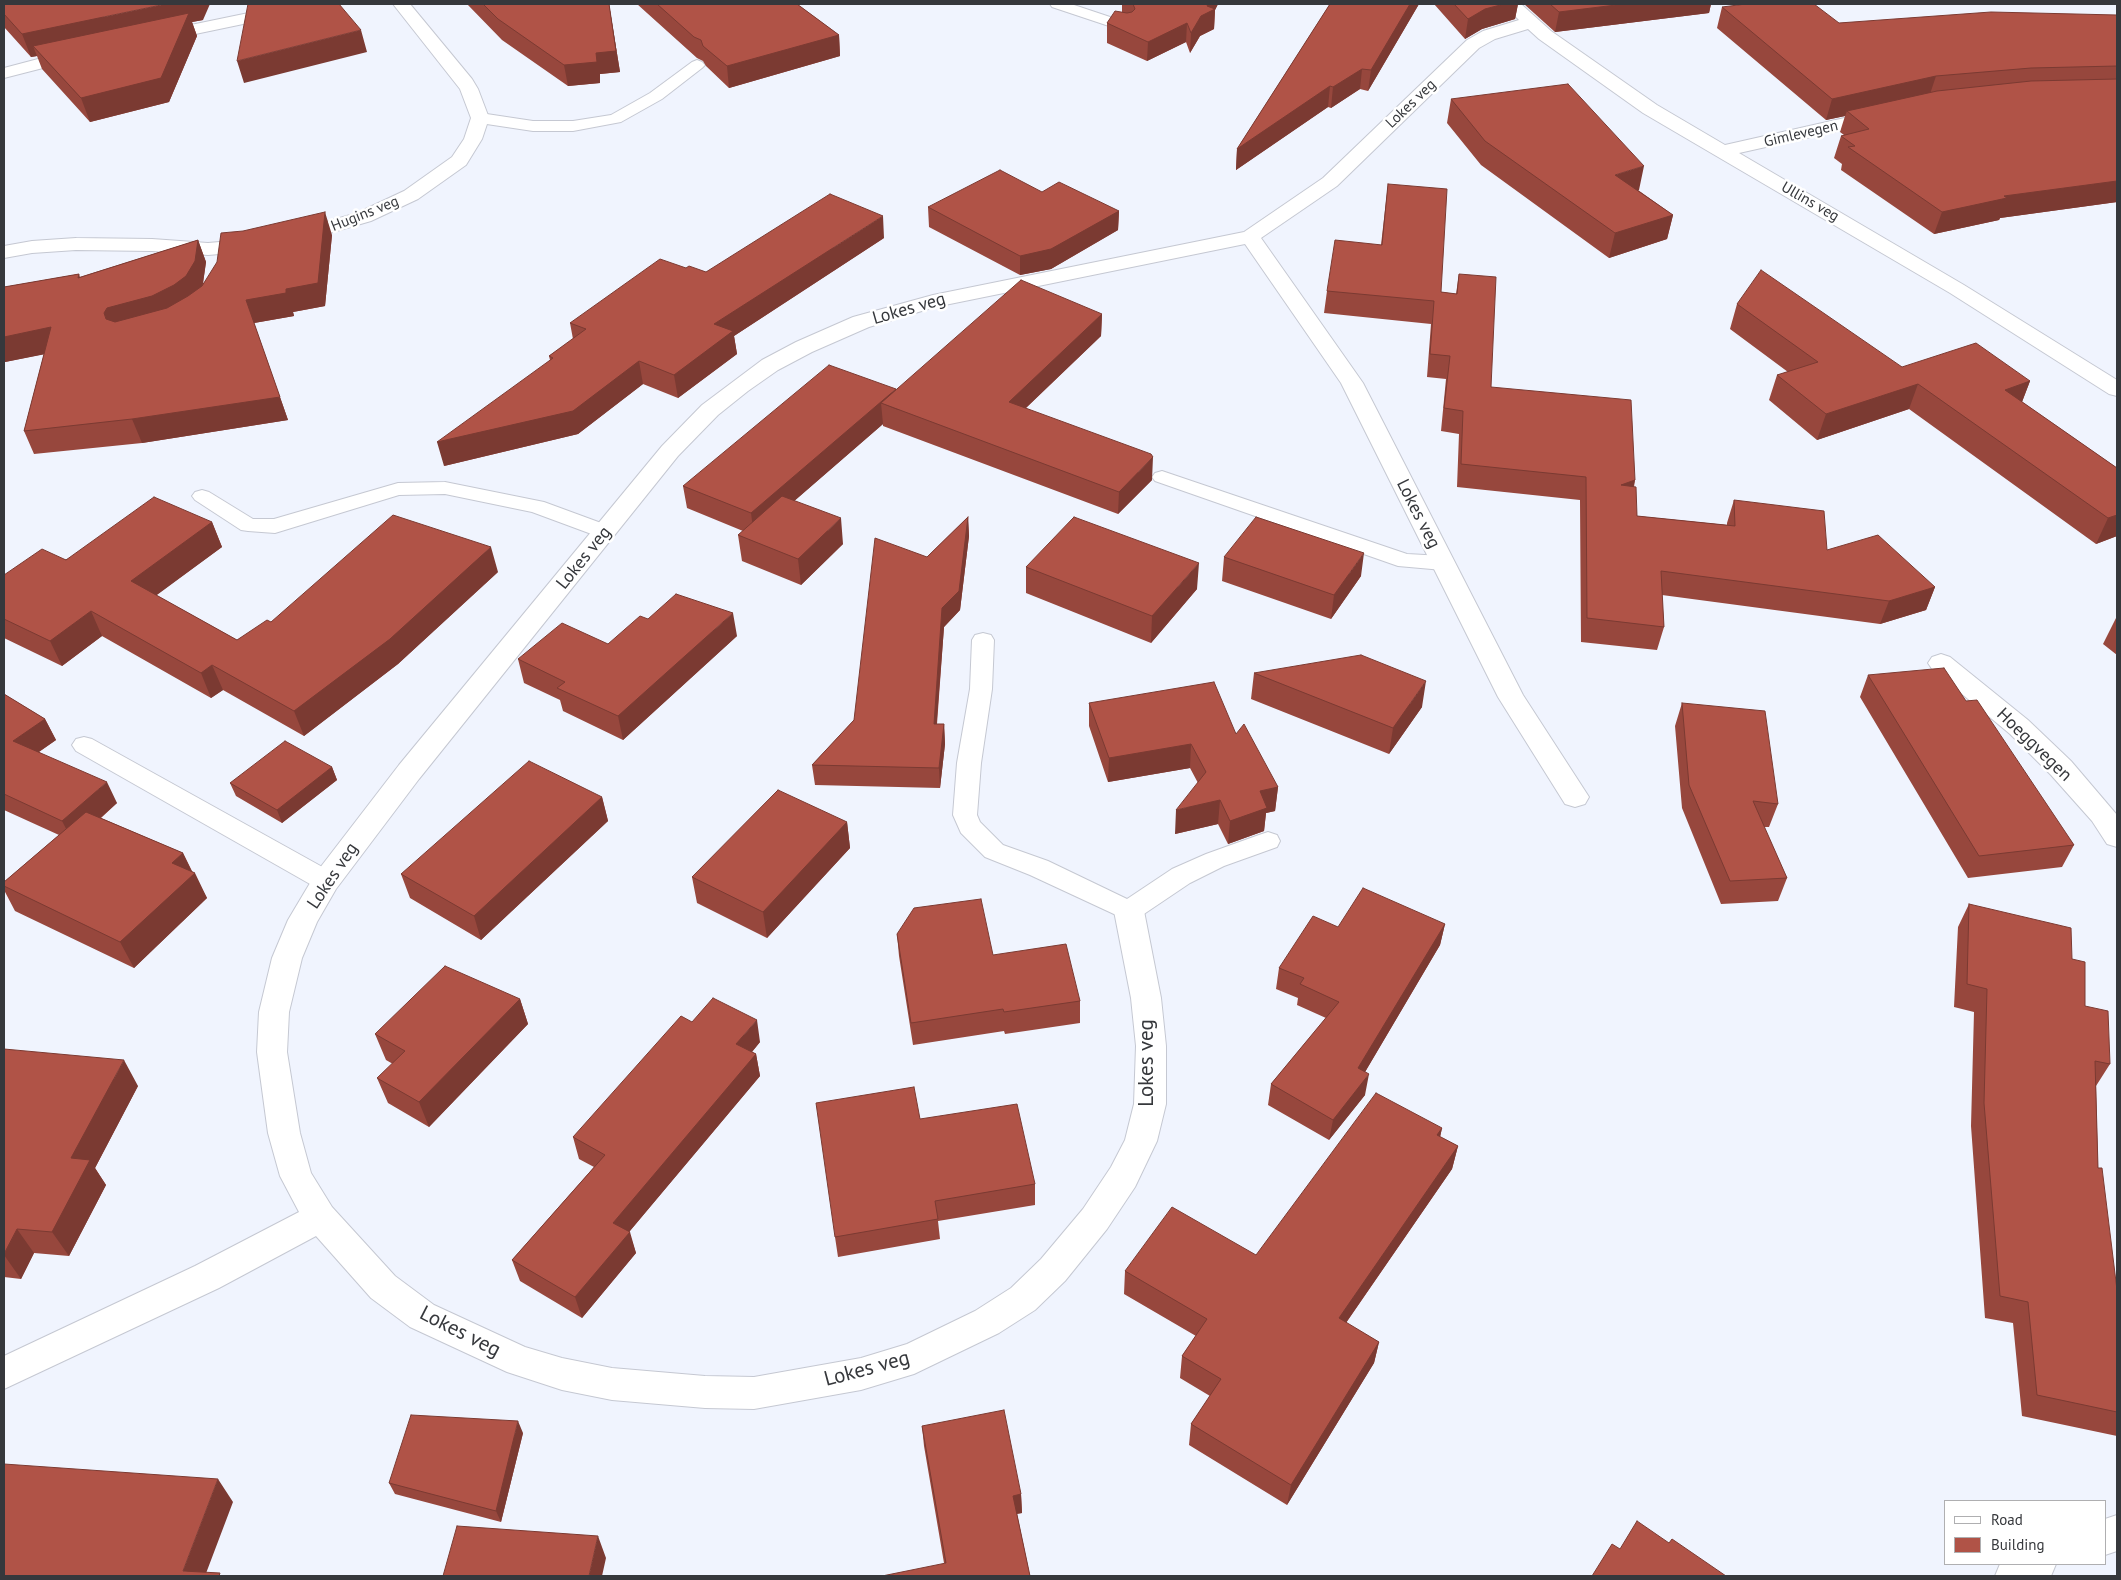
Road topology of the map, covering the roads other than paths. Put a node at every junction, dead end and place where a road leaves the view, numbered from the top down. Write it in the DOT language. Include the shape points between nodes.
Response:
graph roads {
  1 [pos="315,4"];
  2 [pos="401,4"];
  3 [pos="1058,4"];
  4 [pos="1521,13"];
  5 [pos="1126,27"];
  6 [pos="138,41"];
  7 [pos="92,50"];
  8 [pos="697,65"];
  9 [pos="4,72"];
  10 [pos="1901,112"];
  11 [pos="480,118"];
  12 [pos="1723,151"];
  13 [pos="1250,237"];
  14 [pos="4,252"];
  15 [pos="2117,389"];
  16 [pos="1162,477"];
  17 [pos="202,496"];
  18 [pos="605,532"];
  19 [pos="1443,563"];
  20 [pos="983,640"];
  21 [pos="1941,663"];
  22 [pos="84,745"];
  23 [pos="1575,798"];
  24 [pos="2117,837"];
  25 [pos="1268,841"];
  26 [pos="326,881"];
  27 [pos="1129,911"];
  28 [pos="320,1217"];
  29 [pos="4,1373"];
  30 [pos="2035,1565"];
  31 [pos="2014,1576"];
  1 -- 6 [label="street"];
  2 -- 11 [label="street" via="463,79"];
  3 -- 5 [label="lane"];
  4 -- 12 [label="street, Ullins veg" via="1571,55 1650,109"];
  4 -- 13 [label="street, Lokes veg" via="1473,44 1330,182"];
  7 -- 9 [label="street"];
  8 -- 11 [label="lane" via="656,96 615,119 573,126 533,126"];
  10 -- 12 [label="street, Gimlevegen"];
  11 -- 14 [label="street, Hugins veg" via="459,161 449,169 386,208 343,224 218,258 76,244"];
  12 -- 15 [label="street, Ullins veg" via="1949,284"];
  13 -- 18 [label="street, Lokes veg" via="933,301 861,322 811,344 770,365 710,410 670,451"];
  13 -- 19 [label="street, Lokes veg" via="1352,383"];
  16 -- 19 [label="lane" via="1405,561"];
  17 -- 18 [label="lane" via="248,525 275,526 398,488 445,488 537,507"];
  18 -- 26 [label="street, Lokes veg" via="409,772"];
  19 -- 23 [label="street, Lokes veg" via="1511,697"];
  20 -- 27 [label="lane" via="981,689 969,763 965,815 970,828 994,851 1039,868"];
  21 -- 24 [label="street, Hoeggvegen" via="2019,727 2061,768 2102,814"];
  22 -- 26 [label="lane"];
  25 -- 27 [label="lane" via="1181,876"];
  26 -- 28 [label="street, Lokes veg" via="303,920 287,958 274,1012 272,1052 284,1133 296,1176"];
  27 -- 28 [label="street, Lokes veg" via="1146,998 1151,1046 1150,1104 1138,1148 1095,1220 1053,1270 1023,1299 987,1322 914,1358 861,1374 754,1393 656,1389 562,1374 519,1361 422,1316 384,1287"];
  28 -- 29 [label="street" via="207,1277"];
  30 -- 31 [label="street"];
}
